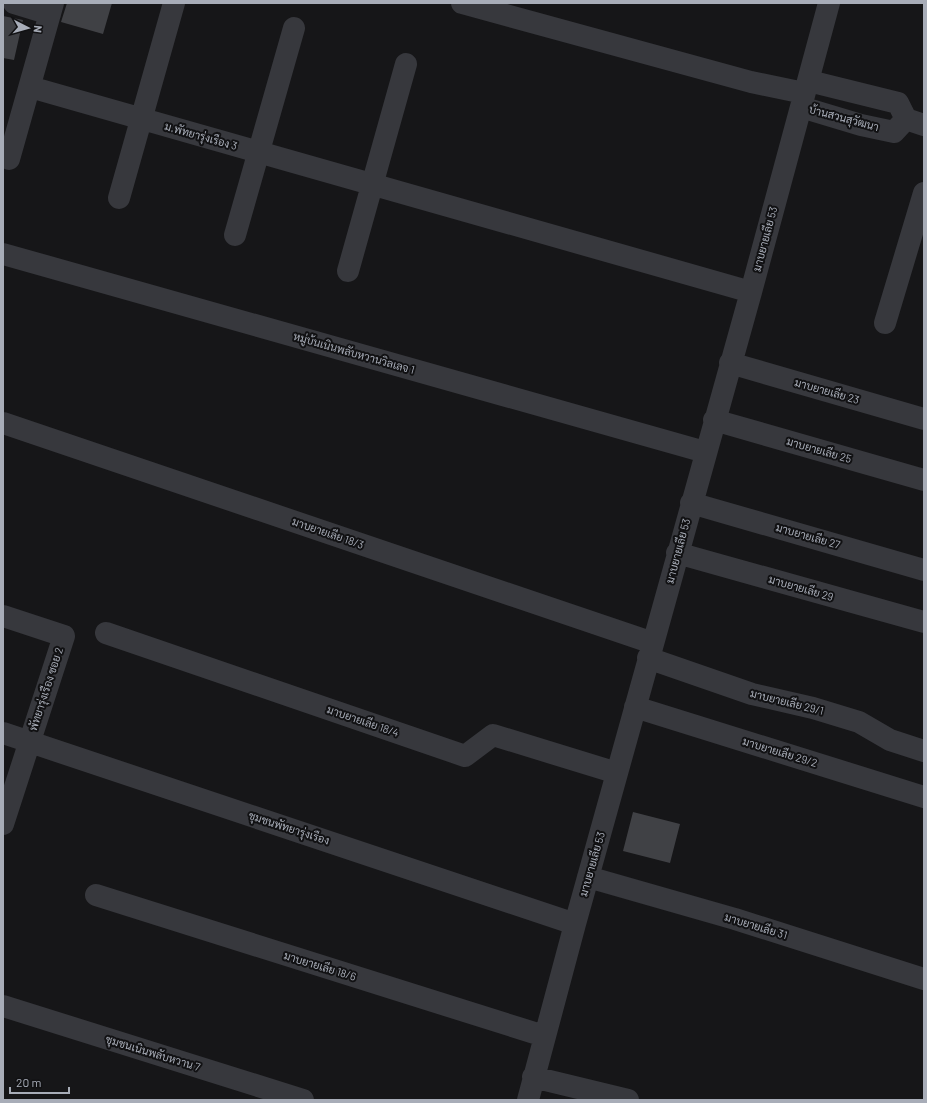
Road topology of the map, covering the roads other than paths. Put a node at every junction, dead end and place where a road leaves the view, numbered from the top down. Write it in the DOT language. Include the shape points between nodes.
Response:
graph roads {
  1 [pos="14,3"];
  2 [pos="462,3"];
  3 [pos="829,3"];
  4 [pos="174,4"];
  5 [pos="52,8"];
  6 [pos="294,28"];
  7 [pos="406,64"];
  8 [pos="30,87"];
  9 [pos="805,94"];
  10 [pos="142,119"];
  11 [pos="915,122"];
  12 [pos="258,152"];
  13 [pos="9,159"];
  14 [pos="372,185"];
  15 [pos="924,193"];
  16 [pos="119,198"];
  17 [pos="235,235"];
  18 [pos="3,254"];
  19 [pos="348,271"];
  20 [pos="751,292"];
  21 [pos="885,323"];
  22 [pos="730,362"];
  23 [pos="924,419"];
  24 [pos="714,420"];
  25 [pos="3,423"];
  26 [pos="705,452"];
  27 [pos="924,480"];
  28 [pos="691,503"];
  29 [pos="677,553"];
  30 [pos="924,570"];
  31 [pos="3,616"];
  32 [pos="924,622"];
  33 [pos="106,634"];
  34 [pos="651,650"];
  35 [pos="635,706"];
  36 [pos="3,733"];
  37 [pos="29,742"];
  38 [pos="924,751"];
  39 [pos="617,773"];
  40 [pos="924,797"];
  41 [pos="3,824"];
  42 [pos="588,877"];
  43 [pos="96,895"];
  44 [pos="575,924"];
  45 [pos="924,979"];
  46 [pos="3,1006"];
  47 [pos="544,1036"];
  48 [pos="533,1077"];
  49 [pos="303,1100"];
  50 [pos="528,1100"];
  51 [pos="628,1100"];
  1 -- 5 [label="street"];
  2 -- 9 [label="street" via="750,82"];
  3 -- 9 [label="street, มาบยายเลีย 53"];
  4 -- 10 [label="street"];
  5 -- 8 [label="street"];
  6 -- 12 [label="street"];
  7 -- 14 [label="street"];
  8 -- 10 [label="street, ม.พัทยารุ่งเรือง 3"];
  8 -- 13 [label="street"];
  9 -- 11 [label="street, บ้านสวนสุวัฒนา" via="898,103"];
  9 -- 11 [label="street, บ้านสวนสุวัฒนา" via="861,124 894,132"];
  9 -- 20 [label="street, มาบยายเลีย 53"];
  10 -- 12 [label="street, ม.พัทยารุ่งเรือง 3"];
  10 -- 16 [label="street"];
  12 -- 14 [label="street, ม.พัทยารุ่งเรือง 3"];
  12 -- 17 [label="street"];
  14 -- 19 [label="street"];
  14 -- 20 [label="street, ม.พัทยารุ่งเรือง 3"];
  15 -- 21 [label="street"];
  18 -- 26 [label="street, หมู่บ้นเนินพลับหวานวิลเลจ 1"];
  20 -- 22 [label="street, มาบยายเลีย 53"];
  22 -- 23 [label="street, มาบยายเลีย 23"];
  22 -- 24 [label="street, มาบยายเลีย 53"];
  24 -- 26 [label="street, มาบยายเลีย 53"];
  24 -- 27 [label="street, มาบยายเลีย 25"];
  25 -- 34 [label="street, มาบยายเลีย 18/3"];
  26 -- 28 [label="street, มาบยายเลีย 53"];
  28 -- 29 [label="street, มาบยายเลีย 53"];
  28 -- 30 [label="street, มาบยายเลีย 27"];
  29 -- 32 [label="street, มาบยายเลีย 29"];
  29 -- 34 [label="street, มาบยายเลีย 53"];
  31 -- 37 [label="street, พัทยารุ่งเรือง ซอย 2" via="64,636"];
  33 -- 39 [label="street, มาบยายเลีย 18/4" via="465,756 493,735"];
  34 -- 35 [label="street, มาบยายเลีย 53"];
  34 -- 38 [label="street, มาบยายเลีย 29/1" via="752,694 859,722 890,740"];
  35 -- 39 [label="street, มาบยายเลีย 53"];
  35 -- 40 [label="street, มาบยายเลีย 29/2"];
  36 -- 37 [label="street, ชุมชนพัทยารุ่งเรือง"];
  37 -- 41 [label="street, พัทยารุ่งเรือง ซอย 2"];
  37 -- 44 [label="street, ชุมชนพัทยารุ่งเรือง"];
  39 -- 42 [label="street, มาบยายเลีย 53"];
  42 -- 44 [label="street, มาบยายเลีย 53"];
  42 -- 45 [label="street, มาบยายเลีย 31" via="735,919"];
  43 -- 47 [label="street, มาบยายเลีย 18/6"];
  44 -- 47 [label="street, มาบยายเลีย 53"];
  46 -- 49 [label="street, ชุมชนเนินพลับหวาน 7"];
  47 -- 48 [label="street, มาบยายเลีย 53"];
  48 -- 50 [label="street, มาบยายเลีย 53"];
  48 -- 51 [label="street"];
}
